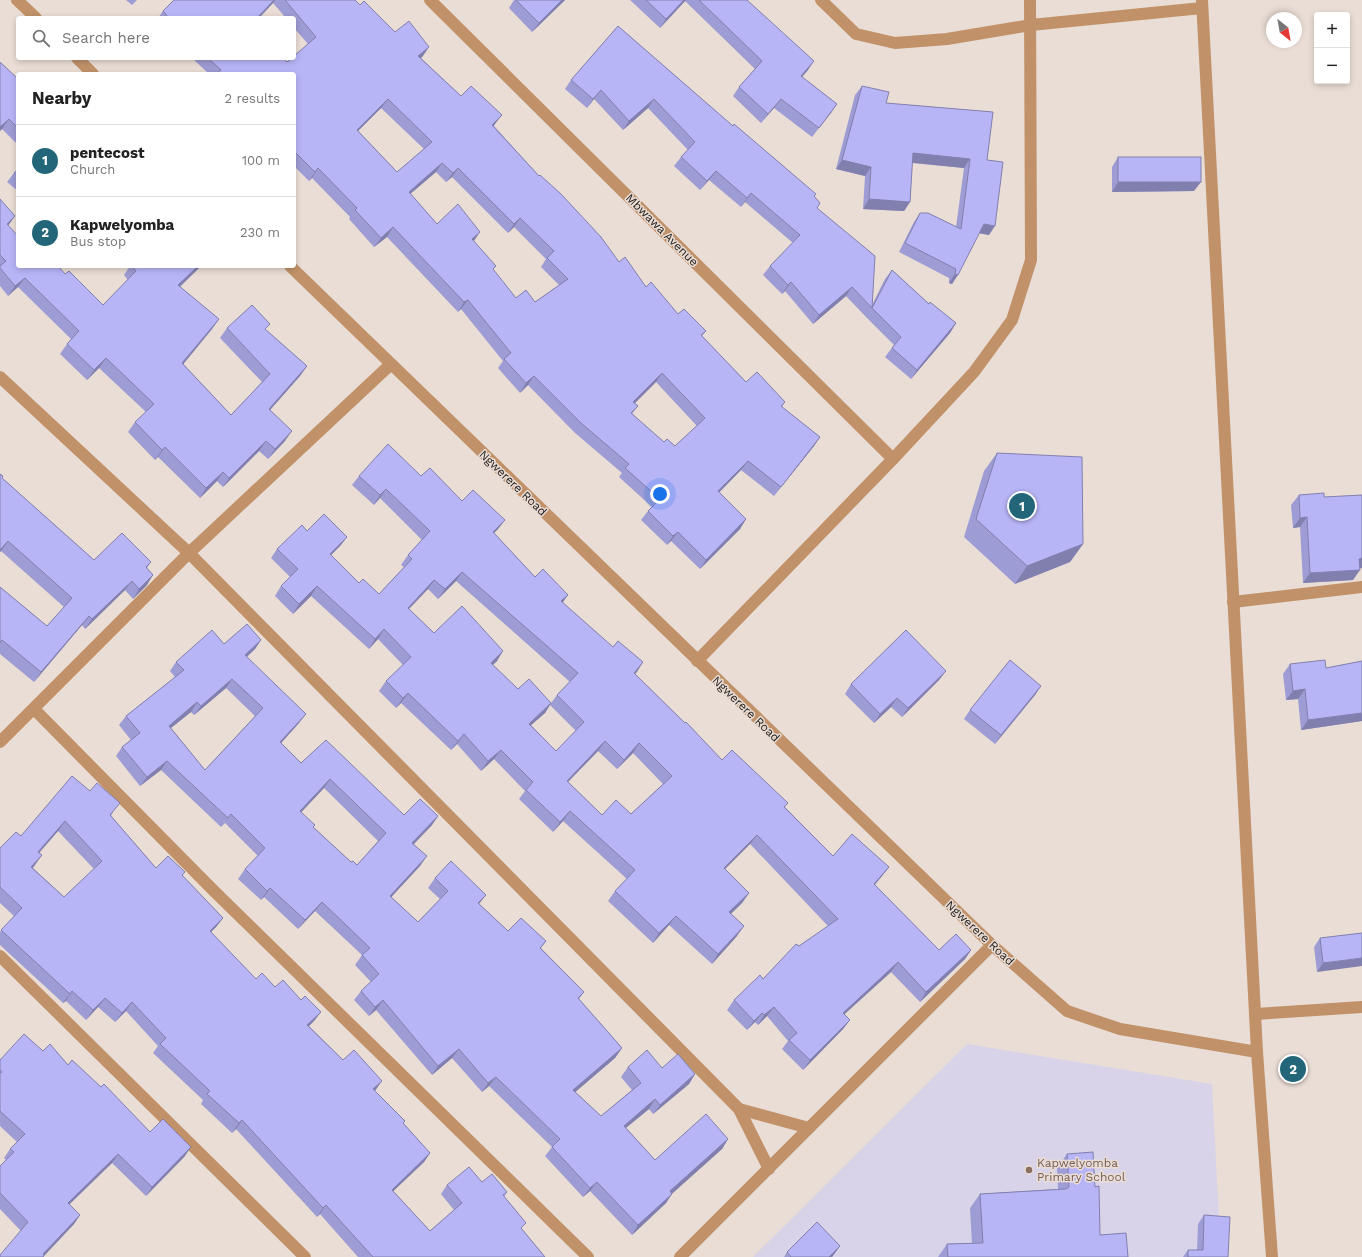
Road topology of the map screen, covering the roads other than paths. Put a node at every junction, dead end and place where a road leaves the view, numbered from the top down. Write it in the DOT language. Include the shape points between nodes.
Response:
graph roads {
  1 [pos="17,0"];
  2 [pos="430,0"];
  3 [pos="821,0"];
  4 [pos="1030,0"];
  5 [pos="1202,4"];
  6 [pos="34,16"];
  7 [pos="1031,25"];
  8 [pos="79,60"];
  9 [pos="91,72"];
  10 [pos="292,268"];
  11 [pos="391,364"];
  12 [pos="0,377"];
  13 [pos="893,459"];
  14 [pos="189,553"];
  15 [pos="1362,587"];
  16 [pos="1233,602"];
  17 [pos="697,661"];
  18 [pos="34,709"];
  19 [pos="0,742"];
  20 [pos="992,946"];
  21 [pos="0,956"];
  22 [pos="1362,1007"];
  23 [pos="1255,1014"];
  24 [pos="1257,1052"];
  25 [pos="739,1109"];
  26 [pos="809,1128"];
  27 [pos="769,1169"];
  28 [pos="305,1257"];
  29 [pos="588,1257"];
  30 [pos="680,1257"];
  31 [pos="1272,1257"];
  1 -- 6 [label="street"];
  2 -- 13 [label="street, Mbwawa Avenue"];
  3 -- 7 [label="street" via="856,34 895,43 947,39"];
  4 -- 7 [label="street"];
  5 -- 7 [label="street"];
  5 -- 16 [label="street"];
  7 -- 13 [label="street" via="1030,260 1012,320 974,372"];
  8 -- 9 [label="street"];
  10 -- 11 [label="street, Ngwerere Road"];
  11 -- 14 [label="street"];
  11 -- 17 [label="street, Ngwerere Road"];
  12 -- 14 [label="street"];
  13 -- 17 [label="street"];
  14 -- 18 [label="street"];
  14 -- 25 [label="street"];
  15 -- 16 [label="street"];
  16 -- 23 [label="street"];
  17 -- 20 [label="street, Ngwerere Road"];
  18 -- 19 [label="street"];
  18 -- 29 [label="street" via="213,890"];
  20 -- 24 [label="street, Ngwerere Road" via="1067,1011 1120,1029"];
  20 -- 26 [label="street"];
  21 -- 28 [label="street"];
  22 -- 23 [label="street"];
  23 -- 24 [label="street"];
  24 -- 31 [label="street"];
  25 -- 26 [label="street"];
  25 -- 27 [label="street"];
  26 -- 27 [label="street"];
  27 -- 30 [label="street"];
}
